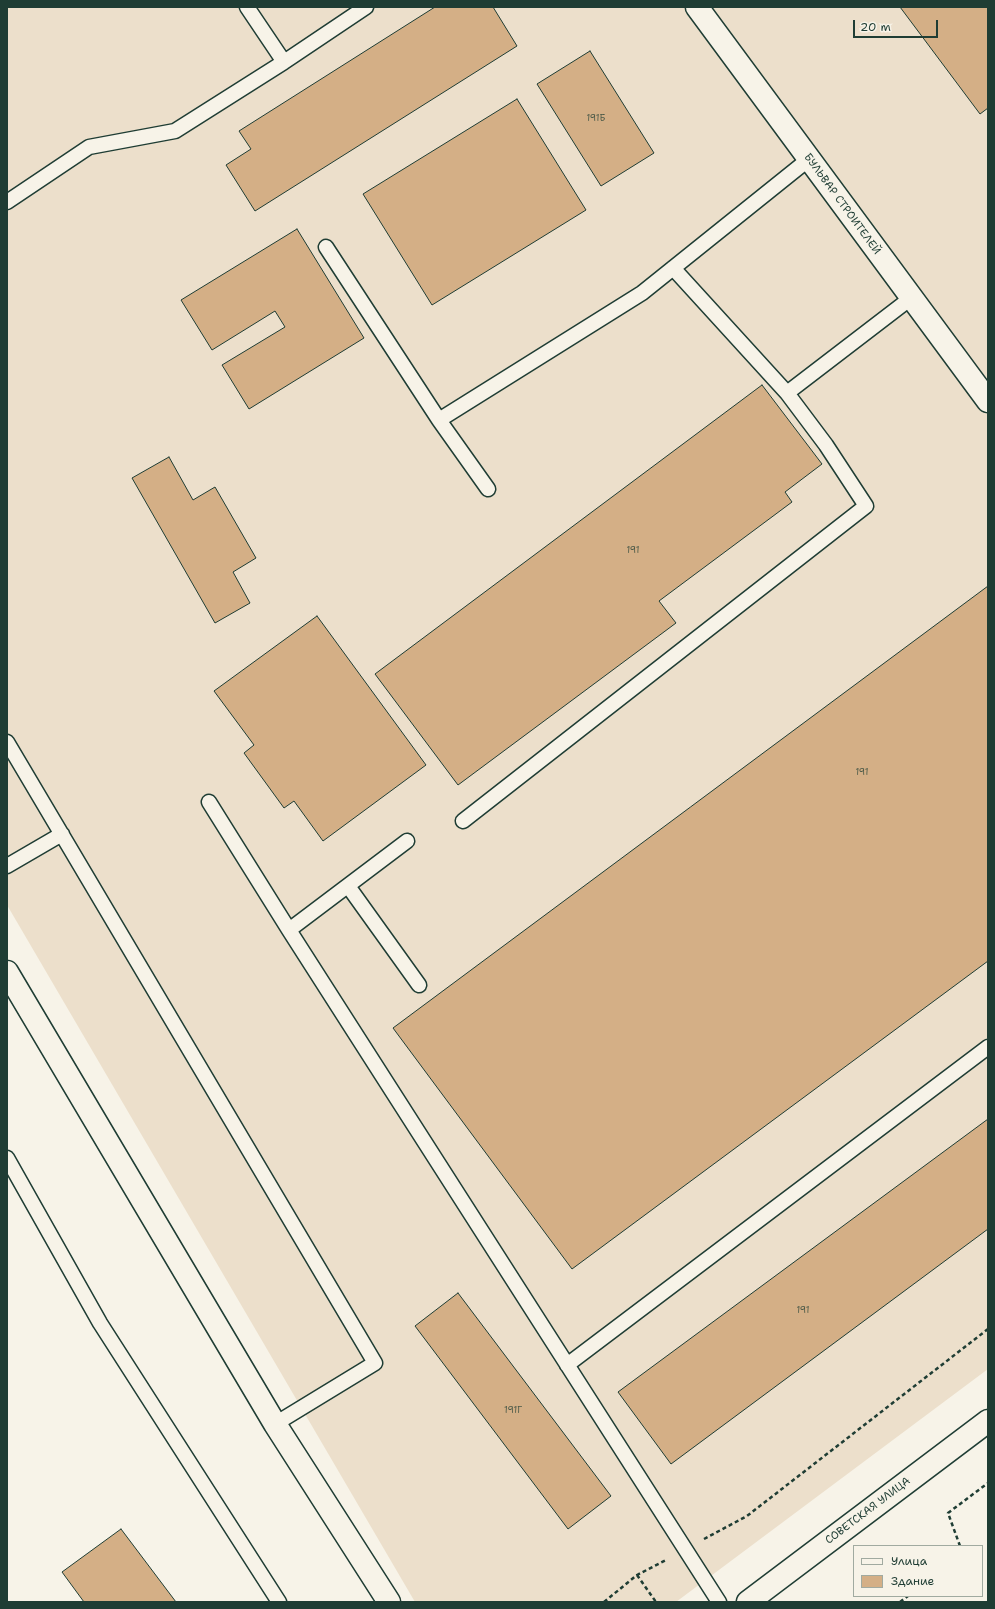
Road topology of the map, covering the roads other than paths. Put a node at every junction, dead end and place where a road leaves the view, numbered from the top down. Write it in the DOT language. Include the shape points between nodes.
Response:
graph roads {
  1 [pos="247,7"];
  2 [pos="366,7"];
  3 [pos="696,7"];
  4 [pos="284,62"];
  5 [pos="809,159"];
  6 [pos="7,202"];
  7 [pos="326,247"];
  8 [pos="673,268"];
  9 [pos="912,298"];
  10 [pos="787,393"];
  11 [pos="988,401"];
  12 [pos="439,420"];
  13 [pos="488,489"];
  14 [pos="7,742"];
  15 [pos="209,802"];
  16 [pos="463,821"];
  17 [pos="62,834"];
  18 [pos="408,841"];
  19 [pos="7,866"];
  20 [pos="348,886"];
  21 [pos="289,930"];
  22 [pos="7,972"];
  23 [pos="419,985"];
  24 [pos="988,1048"];
  25 [pos="7,1158"];
  26 [pos="567,1365"];
  27 [pos="988,1421"];
  28 [pos="276,1424"];
  29 [pos="384,1600"];
  30 [pos="279,1602"];
  31 [pos="719,1602"];
  32 [pos="748,1602"];
  1 -- 4 [label="lane"];
  2 -- 4 [label="lane"];
  3 -- 5 [label="street, БУЛЬВАР СТРОИТЕЛЕЙ"];
  4 -- 6 [label="lane" via="175,132 89,147"];
  5 -- 8 [label="lane"];
  5 -- 9 [label="street, БУЛЬВАР СТРОИТЕЛЕЙ"];
  7 -- 12 [label="lane"];
  8 -- 10 [label="lane"];
  8 -- 12 [label="lane" via="642,293"];
  9 -- 10 [label="lane"];
  9 -- 11 [label="street, БУЛЬВАР СТРОИТЕЛЕЙ"];
  10 -- 16 [label="lane" via="826,444 866,506"];
  12 -- 13 [label="lane"];
  14 -- 17 [label="lane"];
  15 -- 21 [label="lane"];
  17 -- 19 [label="lane"];
  17 -- 28 [label="lane" via="375,1363"];
  18 -- 20 [label="lane"];
  20 -- 21 [label="lane"];
  20 -- 23 [label="lane"];
  21 -- 26 [label="lane"];
  22 -- 28 [label="street"];
  24 -- 26 [label="lane"];
  25 -- 30 [label="lane" via="100,1322"];
  26 -- 31 [label="lane"];
  27 -- 32 [label="street, СОВЕТСКАЯ УЛИЦА"];
  28 -- 29 [label="street"];
}
